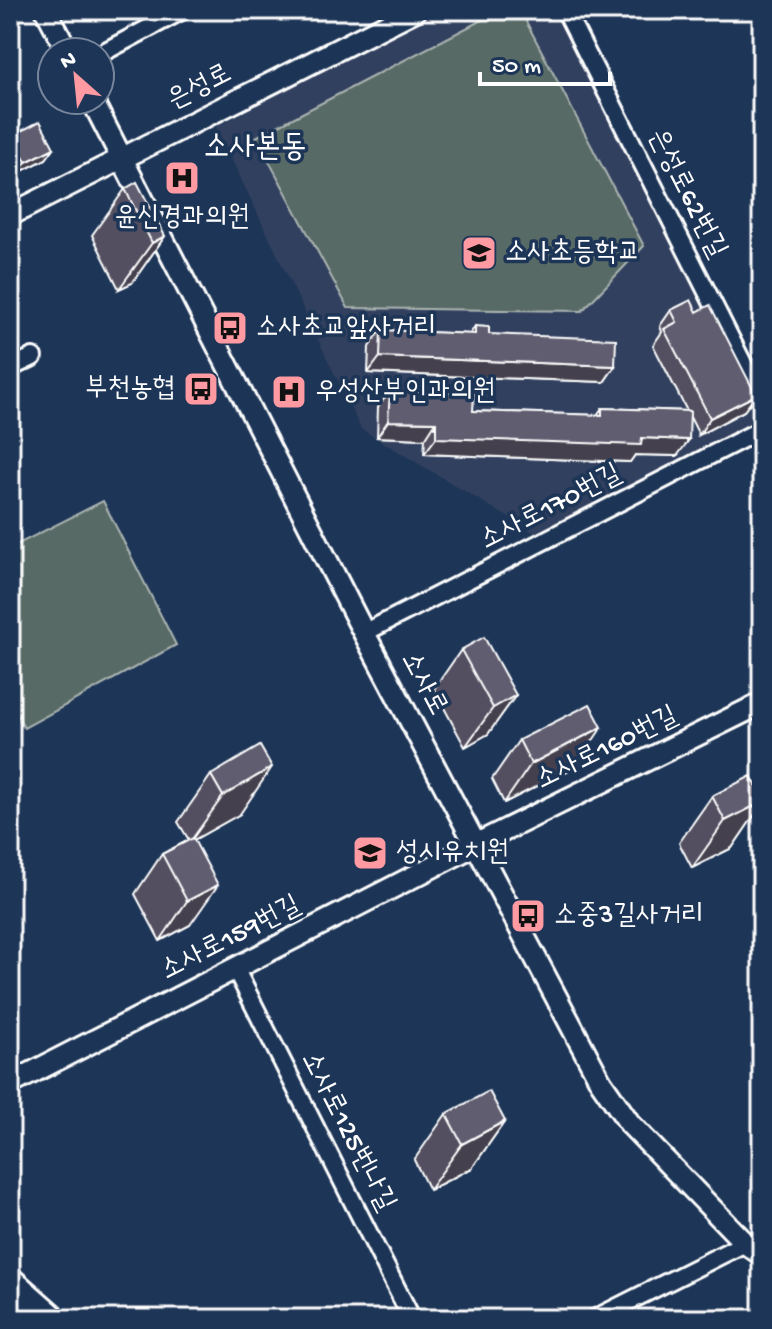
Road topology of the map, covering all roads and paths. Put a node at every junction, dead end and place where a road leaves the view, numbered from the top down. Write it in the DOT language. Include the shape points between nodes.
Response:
graph roads {
  1 [pos="46,10"];
  2 [pos="183,10"];
  3 [pos="416,10"];
  4 [pos="565,10"];
  5 [pos="60,36"];
  6 [pos="116,46"];
  7 [pos="100,116"];
  8 [pos="122,159"];
  9 [pos="10,215"];
  10 [pos="33,357"];
  11 [pos="10,368"];
  12 [pos="762,401"];
  13 [pos="762,429"];
  14 [pos="364,633"];
  15 [pos="762,703"];
  16 [pos="477,844"];
  17 [pos="235,968"];
  18 [pos="10,1084"];
  19 [pos="754,1249"];
  20 [pos="10,1281"];
  21 [pos="53,1319"];
  22 [pos="412,1319"];
  23 [pos="594,1319"];
  1 -- 5 [label="street"];
  2 -- 6 [label="street"];
  3 -- 8 [label="street, 은성로"];
  4 -- 12 [label="street, 은성로62번길"];
  7 -- 8 [label="street, 소사로"];
  8 -- 9 [label="street, 은성로"];
  8 -- 14 [label="street, 소사로"];
  10 -- 11 [label="street"];
  13 -- 14 [label="street, 소사로170번길"];
  14 -- 16 [label="street, 소사로"];
  15 -- 16 [label="street, 소사로160번길"];
  16 -- 17 [label="street, 소사로159번길"];
  16 -- 19 [label="street, 소사로" via="601,1082 630,1124"];
  17 -- 18 [label="street, 소사로159번길"];
  17 -- 22 [label="street, 소사로125번나길"];
  19 -- 23 [label="street"];
  20 -- 21 [label="main road"];
}
